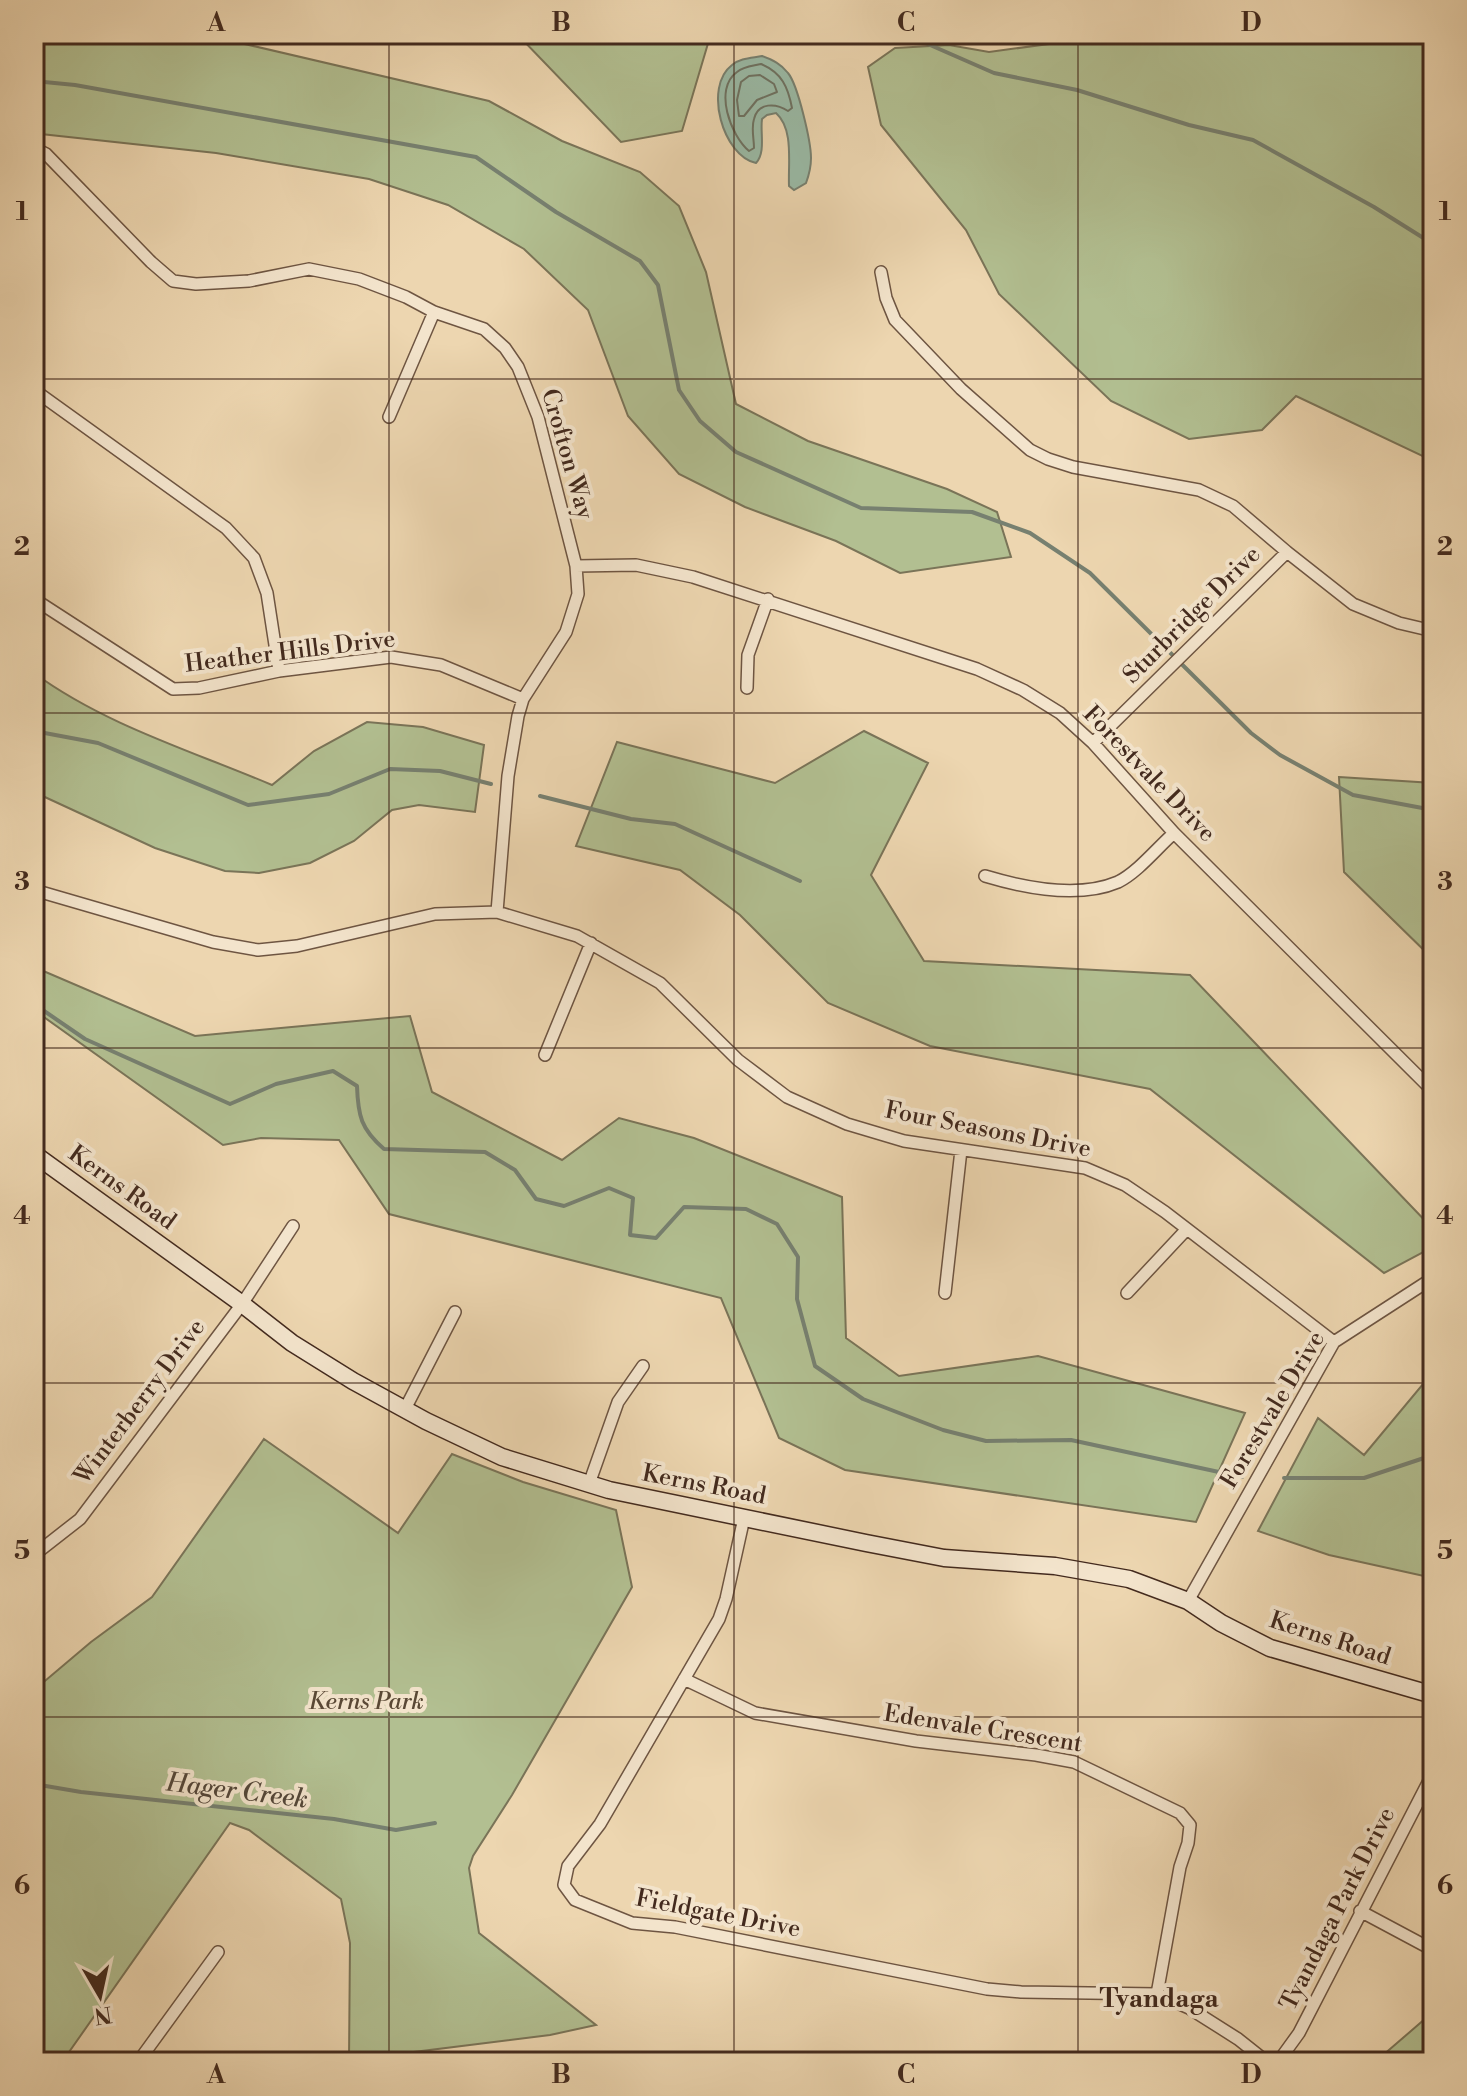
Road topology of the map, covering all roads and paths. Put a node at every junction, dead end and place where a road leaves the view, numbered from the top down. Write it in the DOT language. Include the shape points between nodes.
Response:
graph roads {
  1 [pos="34,148"];
  2 [pos="881,272"];
  3 [pos="434,312"];
  4 [pos="34,390"];
  5 [pos="389,417"];
  6 [pos="1287,552"];
  7 [pos="576,566"];
  8 [pos="34,599"];
  9 [pos="768,599"];
  10 [pos="1433,631"];
  11 [pos="279,671"];
  12 [pos="747,688"];
  13 [pos="523,699"];
  14 [pos="1093,743"];
  15 [pos="1174,833"];
  16 [pos="985,876"];
  17 [pos="34,890"];
  18 [pos="497,912"];
  19 [pos="591,943"];
  20 [pos="545,1055"];
  21 [pos="1433,1091"];
  22 [pos="961,1150"];
  23 [pos="34,1154"];
  24 [pos="293,1226"];
  25 [pos="1186,1230"];
  26 [pos="1433,1278"];
  27 [pos="945,1293"];
  28 [pos="1127,1293"];
  29 [pos="242,1304"];
  30 [pos="455,1312"];
  31 [pos="1334,1342"];
  32 [pos="643,1366"];
  33 [pos="405,1409"];
  34 [pos="589,1484"];
  35 [pos="744,1518"];
  36 [pos="34,1555"];
  37 [pos="1188,1601"];
  38 [pos="684,1679"];
  39 [pos="1433,1695"];
  40 [pos="1433,1773"];
  41 [pos="1360,1911"];
  42 [pos="1433,1950"];
  43 [pos="218,1952"];
  44 [pos="1157,1994"];
  45 [pos="138,2062"];
  46 [pos="1267,2062"];
  47 [pos="1278,2062"];
  1 -- 3 [label="street, Crofton Way" via="173,281 249,281 309,269 359,279"];
  2 -- 6 [label="street" via="895,320 1030,450 1073,467 1199,490 1233,506"];
  3 -- 5 [label="street"];
  3 -- 7 [label="street, Crofton Way" via="484,329 518,367 538,417"];
  4 -- 11 [label="street" via="226,528 254,558 267,593"];
  6 -- 10 [label="street" via="1353,604"];
  6 -- 14 [label="street, Sturbridge Drive"];
  7 -- 9 [label="street, Forestvale Drive" via="636,565"];
  7 -- 13 [label="street, Crofton Way" via="578,594 566,632"];
  8 -- 11 [label="street, Heather Hills Drive" via="173,689"];
  9 -- 12 [label="street" via="748,655"];
  9 -- 14 [label="street, Forestvale Drive" via="977,669 1035,697"];
  11 -- 13 [label="street, Heather Hills Drive" via="391,657 441,665"];
  13 -- 18 [label="street, Crofton Way" via="508,776"];
  14 -- 15 [label="street, Forestvale Drive"];
  15 -- 16 [label="street" via="1119,881 1086,890 1018,886"];
  15 -- 21 [label="street, Forestvale Drive"];
  17 -- 18 [label="street, Four Seasons Drive" via="258,950 435,914"];
  18 -- 19 [label="street, Four Seasons Drive"];
  19 -- 20 [label="street"];
  19 -- 22 [label="street, Four Seasons Drive" via="660,983 738,1060 787,1097 847,1124"];
  22 -- 25 [label="street, Four Seasons Drive" via="1085,1168 1125,1185"];
  22 -- 27 [label="street"];
  23 -- 29 [label="street, Kerns Road"];
  24 -- 29 [label="street, Winterberry Drive"];
  25 -- 28 [label="street"];
  25 -- 31 [label="street, Four Seasons Drive"];
  26 -- 31 [label="street, Forestvale Drive"];
  29 -- 33 [label="street, Kerns Road" via="292,1343"];
  29 -- 36 [label="street, Winterberry Drive" via="80,1519"];
  30 -- 33 [label="street"];
  31 -- 37 [label="street, Forestvale Drive"];
  32 -- 34 [label="street" via="618,1402"];
  33 -- 34 [label="street, Kerns Road" via="502,1457"];
  34 -- 35 [label="street, Kerns Road"];
  35 -- 37 [label="street, Kerns Road" via="944,1558 1091,1571"];
  35 -- 38 [label="street, Fieldgate Drive" via="719,1619"];
  37 -- 39 [label="street, Kerns Road" via="1270,1648"];
  38 -- 44 [label="street, Edenvale Crescent" via="755,1713 1074,1762 1180,1813 1190,1825 1188,1843"];
  38 -- 44 [label="street, Fieldgate Drive" via="600,1824 568,1866 564,1885 575,1900 632,1923 987,1989"];
  40 -- 41 [label="street, Tyandaga Park Drive"];
  41 -- 42 [label="street"];
  41 -- 47 [label="street, Tyandaga Park Drive" via="1299,2033"];
  43 -- 45 [label="street"];
  44 -- 46 [label="street, Fieldgate Drive" via="1189,2008"];
}
